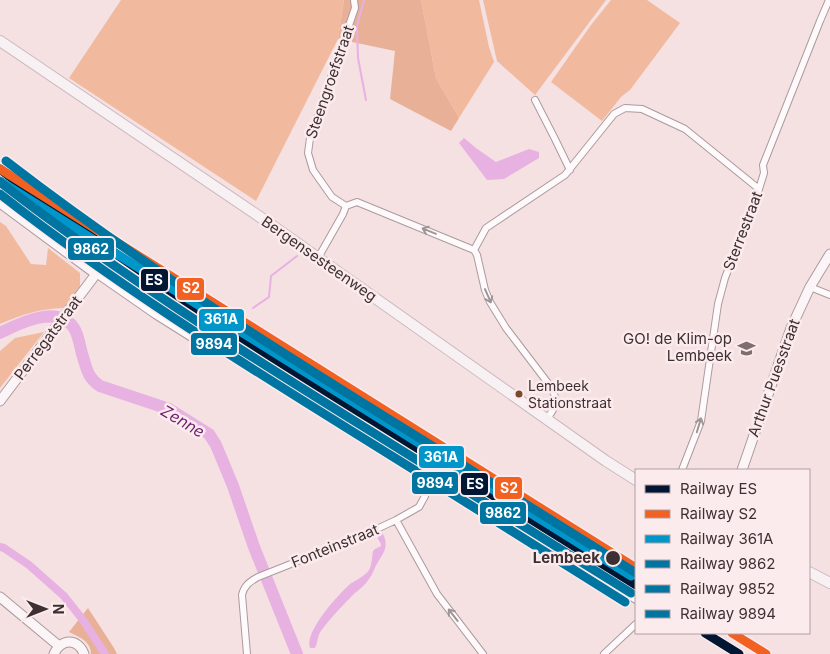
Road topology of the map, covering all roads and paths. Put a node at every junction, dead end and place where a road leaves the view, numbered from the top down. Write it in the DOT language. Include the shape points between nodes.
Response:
graph roads {
  1 [pos="354,0"];
  2 [pos="829,0"];
  3 [pos="0,41"];
  4 [pos="535,100"];
  5 [pos="570,170"];
  6 [pos="759,189"];
  7 [pos="0,203"];
  8 [pos="346,206"];
  9 [pos="474,250"];
  10 [pos="830,254"];
  11 [pos="318,258"];
  12 [pos="96,274"];
  13 [pos="810,287"];
  14 [pos="830,295"];
  15 [pos="0,401"];
  16 [pos="546,419"];
  17 [pos="682,469"];
  18 [pos="742,469"];
  19 [pos="430,472"];
  20 [pos="635,479"];
  21 [pos="396,520"];
  22 [pos="810,573"];
  23 [pos="830,584"];
  24 [pos="0,597"];
  25 [pos="635,599"];
  26 [pos="635,625"];
  27 [pos="57,650"];
  28 [pos="84,654"];
  29 [pos="247,654"];
  30 [pos="483,654"];
  31 [pos="604,654"];
  1 -- 8 [label="street, Steengroefstraat" via="355,8 308,150 313,170 332,197"];
  2 -- 6 [label="street, Sterrestraat" via="763,165"];
  3 -- 11 [label="main road, Bergensesteenweg"];
  4 -- 5 [label="street"];
  5 -- 6 [label="street" via="614,114 625,108 642,109 685,129"];
  5 -- 9 [label="street" via="486,228"];
  17 -- 6 [label="street, Sterrestraat, one-way" via="701,421 718,304 725,278"];
  7 -- 12 [label="street"];
  9 -- 8 [label="street, one-way" via="357,202"];
  8 -- 11 [label="street"];
  9 -- 16 [label="street, one-way" via="490,302 556,396 555,407"];
  10 -- 13 [label="street, Arthur Puesstraat"];
  11 -- 16 [label="main road, Bergensesteenweg"];
  12 -- 15 [label="street, Perregatstraat"];
  12 -- 19 [label="street" via="198,342 258,367"];
  13 -- 14 [label="street"];
  13 -- 18 [label="street, Arthur Puesstraat" via="791,328"];
  16 -- 20 [label="main road, Bergensesteenweg"];
  19 -- 21 [label="street, Fonteinstraat" via="425,496 418,507"];
  19 -- 25 [label="street"];
  21 -- 29 [label="street, Fonteinstraat" via="250,581 242,595"];
  30 -- 21 [label="street, Fonteinstraat, one-way" via="437,594"];
  22 -- 23 [label="main road"];
  24 -- 27 [label="street"];
  26 -- 31 [label="street"];
  27 -- 28 [label="street" via="68,642 79,645"];
}
